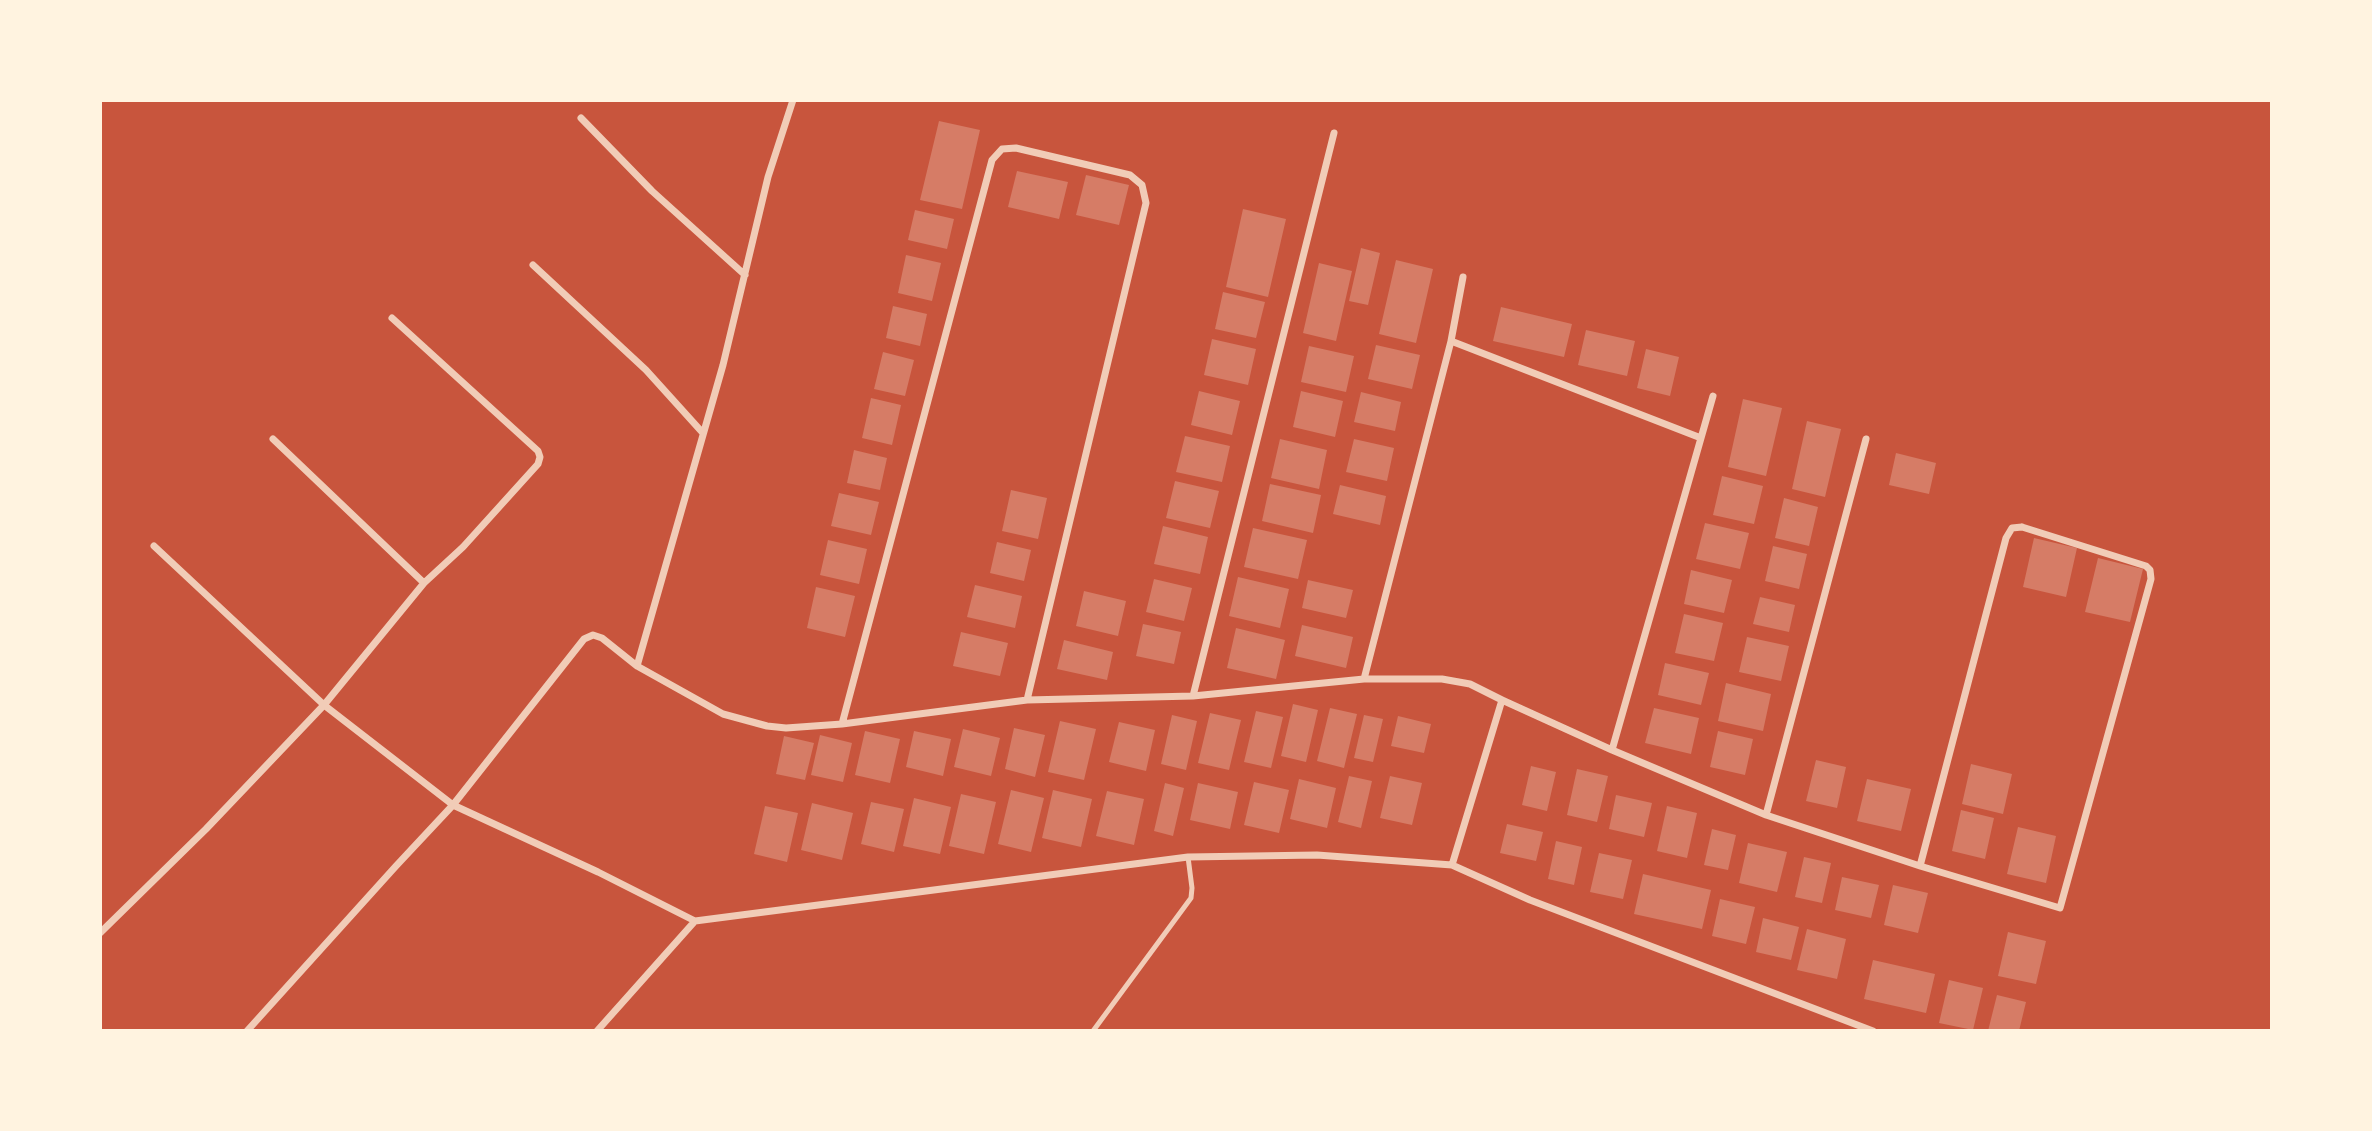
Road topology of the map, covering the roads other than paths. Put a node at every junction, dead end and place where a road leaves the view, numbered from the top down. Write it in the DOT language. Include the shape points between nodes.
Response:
graph roads {
  1 [pos="790,101"];
  2 [pos="580,118"];
  3 [pos="1334,134"];
  4 [pos="533,265"];
  5 [pos="745,275"];
  6 [pos="1463,277"];
  7 [pos="392,318"];
  8 [pos="1451,341"];
  9 [pos="1713,396"];
  10 [pos="702,432"];
  11 [pos="1701,438"];
  12 [pos="273,439"];
  13 [pos="1866,439"];
  14 [pos="154,546"];
  15 [pos="424,583"];
  16 [pos="637,666"];
  17 [pos="1364,679"];
  18 [pos="1193,696"];
  19 [pos="1027,700"];
  20 [pos="1502,700"];
  21 [pos="324,705"];
  22 [pos="842,724"];
  23 [pos="1612,750"];
  24 [pos="453,805"];
  25 [pos="1766,815"];
  26 [pos="1188,857"];
  27 [pos="1451,865"];
  28 [pos="1920,866"];
  29 [pos="695,921"];
  30 [pos="100,933"];
  31 [pos="1860,1029"];
  32 [pos="247,1031"];
  33 [pos="597,1031"];
  34 [pos="1093,1031"];
  35 [pos="1873,1031"];
  1 -- 5 [label="street"];
  2 -- 5 [label="street"];
  3 -- 18 [label="street"];
  4 -- 10 [label="street" via="646,370"];
  5 -- 10 [label="street"];
  6 -- 8 [label="street"];
  7 -- 15 [label="street" via="540,457 463,547"];
  8 -- 11 [label="street"];
  8 -- 17 [label="street"];
  9 -- 11 [label="street"];
  10 -- 16 [label="street"];
  11 -- 23 [label="street"];
  12 -- 15 [label="street"];
  13 -- 25 [label="street"];
  14 -- 21 [label="street"];
  15 -- 21 [label="street"];
  16 -- 22 [label="street" via="738,719 786,728"];
  16 -- 24 [label="street" via="602,638 584,639"];
  17 -- 18 [label="street"];
  17 -- 20 [label="street" via="1441,679 1470,684"];
  18 -- 19 [label="street"];
  19 -- 22 [label="street"];
  19 -- 22 [label="street" via="1146,203 1142,185 1130,175 1016,148 1002,149 992,160"];
  20 -- 23 [label="street"];
  20 -- 27 [label="street"];
  21 -- 24 [label="street"];
  21 -- 30 [label="street"];
  23 -- 25 [label="street"];
  24 -- 29 [label="street"];
  24 -- 32 [label="street"];
  25 -- 28 [label="street"];
  26 -- 27 [label="street" via="1317,855"];
  26 -- 29 [label="street"];
  26 -- 34 [label="lane" via="1191,898"];
  27 -- 31 [label="street"];
  28 -- 28 [label="street" via="2060,908 2151,579 2146,566 2022,527 2012,528"];
  29 -- 33 [label="street"];
  31 -- 35 [label="street"];
}
